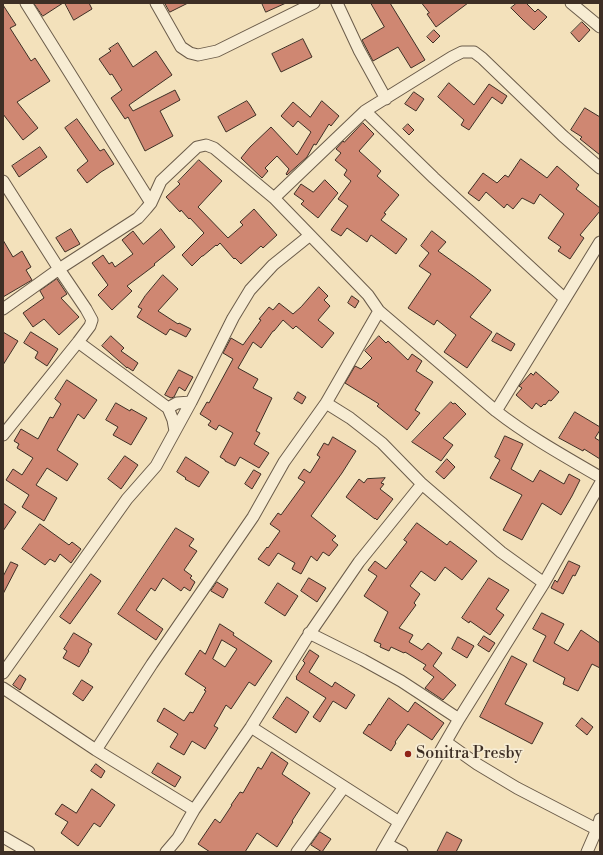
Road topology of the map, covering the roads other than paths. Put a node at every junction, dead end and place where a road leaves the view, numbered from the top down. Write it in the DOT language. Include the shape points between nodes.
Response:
graph roads {
  1 [pos="26,3"];
  2 [pos="156,3"];
  3 [pos="314,3"];
  4 [pos="337,3"];
  5 [pos="571,3"];
  6 [pos="600,27"];
  7 [pos="386,99"];
  8 [pos="365,111"];
  9 [pos="600,168"];
  10 [pos="3,182"];
  11 [pos="274,198"];
  12 [pos="151,202"];
  13 [pos="309,236"];
  14 [pos="600,242"];
  15 [pos="59,270"];
  16 [pos="565,299"];
  17 [pos="3,309"];
  18 [pos="378,311"];
  19 [pos="78,342"];
  20 [pos="191,402"];
  21 [pos="326,403"];
  22 [pos="168,408"];
  23 [pos="496,410"];
  24 [pos="175,431"];
  25 [pos="3,435"];
  26 [pos="600,477"];
  27 [pos="422,484"];
  28 [pos="600,484"];
  29 [pos="544,583"];
  30 [pos="309,633"];
  31 [pos="3,673"];
  32 [pos="3,688"];
  33 [pos="459,719"];
  34 [pos="251,727"];
  35 [pos="446,742"];
  36 [pos="96,750"];
  37 [pos="344,787"];
  38 [pos="194,810"];
  39 [pos="399,822"];
  40 [pos="599,826"];
  41 [pos="3,838"];
  42 [pos="385,848"];
  43 [pos="29,852"];
  44 [pos="166,852"];
  45 [pos="297,852"];
  46 [pos="402,852"];
  47 [pos="587,852"];
  1 -- 12 [label="street"];
  2 -- 3 [label="street" via="181,47 198,55 217,52"];
  4 -- 7 [label="street"];
  5 -- 6 [label="street"];
  7 -- 8 [label="street"];
  7 -- 9 [label="street" via="452,57 462,52 474,52"];
  8 -- 11 [label="street"];
  8 -- 16 [label="street"];
  10 -- 15 [label="street"];
  11 -- 12 [label="street" via="214,148 206,145 197,147 161,180"];
  11 -- 13 [label="street"];
  12 -- 15 [label="street" via="138,218"];
  13 -- 18 [label="street" via="368,295"];
  13 -- 20 [label="street" via="274,265 250,290"];
  14 -- 16 [label="street"];
  15 -- 17 [label="street"];
  15 -- 19 [label="street" via="92,320"];
  16 -- 23 [label="street"];
  18 -- 21 [label="street"];
  18 -- 23 [label="street"];
  19 -- 22 [label="street"];
  19 -- 25 [label="street"];
  20 -- 22 [label="street" via="177,403"];
  20 -- 24 [label="street"];
  21 -- 27 [label="street" via="382,443"];
  21 -- 36 [label="street" via="284,462 253,517"];
  22 -- 24 [label="street"];
  23 -- 26 [label="street" via="543,444"];
  24 -- 31 [label="street" via="156,466 127,499"];
  27 -- 29 [label="street" via="501,552"];
  27 -- 30 [label="street" via="358,562"];
  28 -- 29 [label="street"];
  29 -- 33 [label="street"];
  30 -- 33 [label="street" via="400,681"];
  30 -- 34 [label="street"];
  32 -- 36 [label="street"];
  33 -- 35 [label="street"];
  34 -- 37 [label="street"];
  34 -- 38 [label="street"];
  35 -- 39 [label="street"];
  35 -- 40 [label="street" via="517,788"];
  36 -- 38 [label="street"];
  37 -- 39 [label="street"];
  37 -- 45 [label="street"];
  38 -- 44 [label="street" via="178,838"];
  39 -- 42 [label="street"];
  40 -- 47 [label="street"];
  41 -- 43 [label="street"];
  42 -- 46 [label="street"];
}
